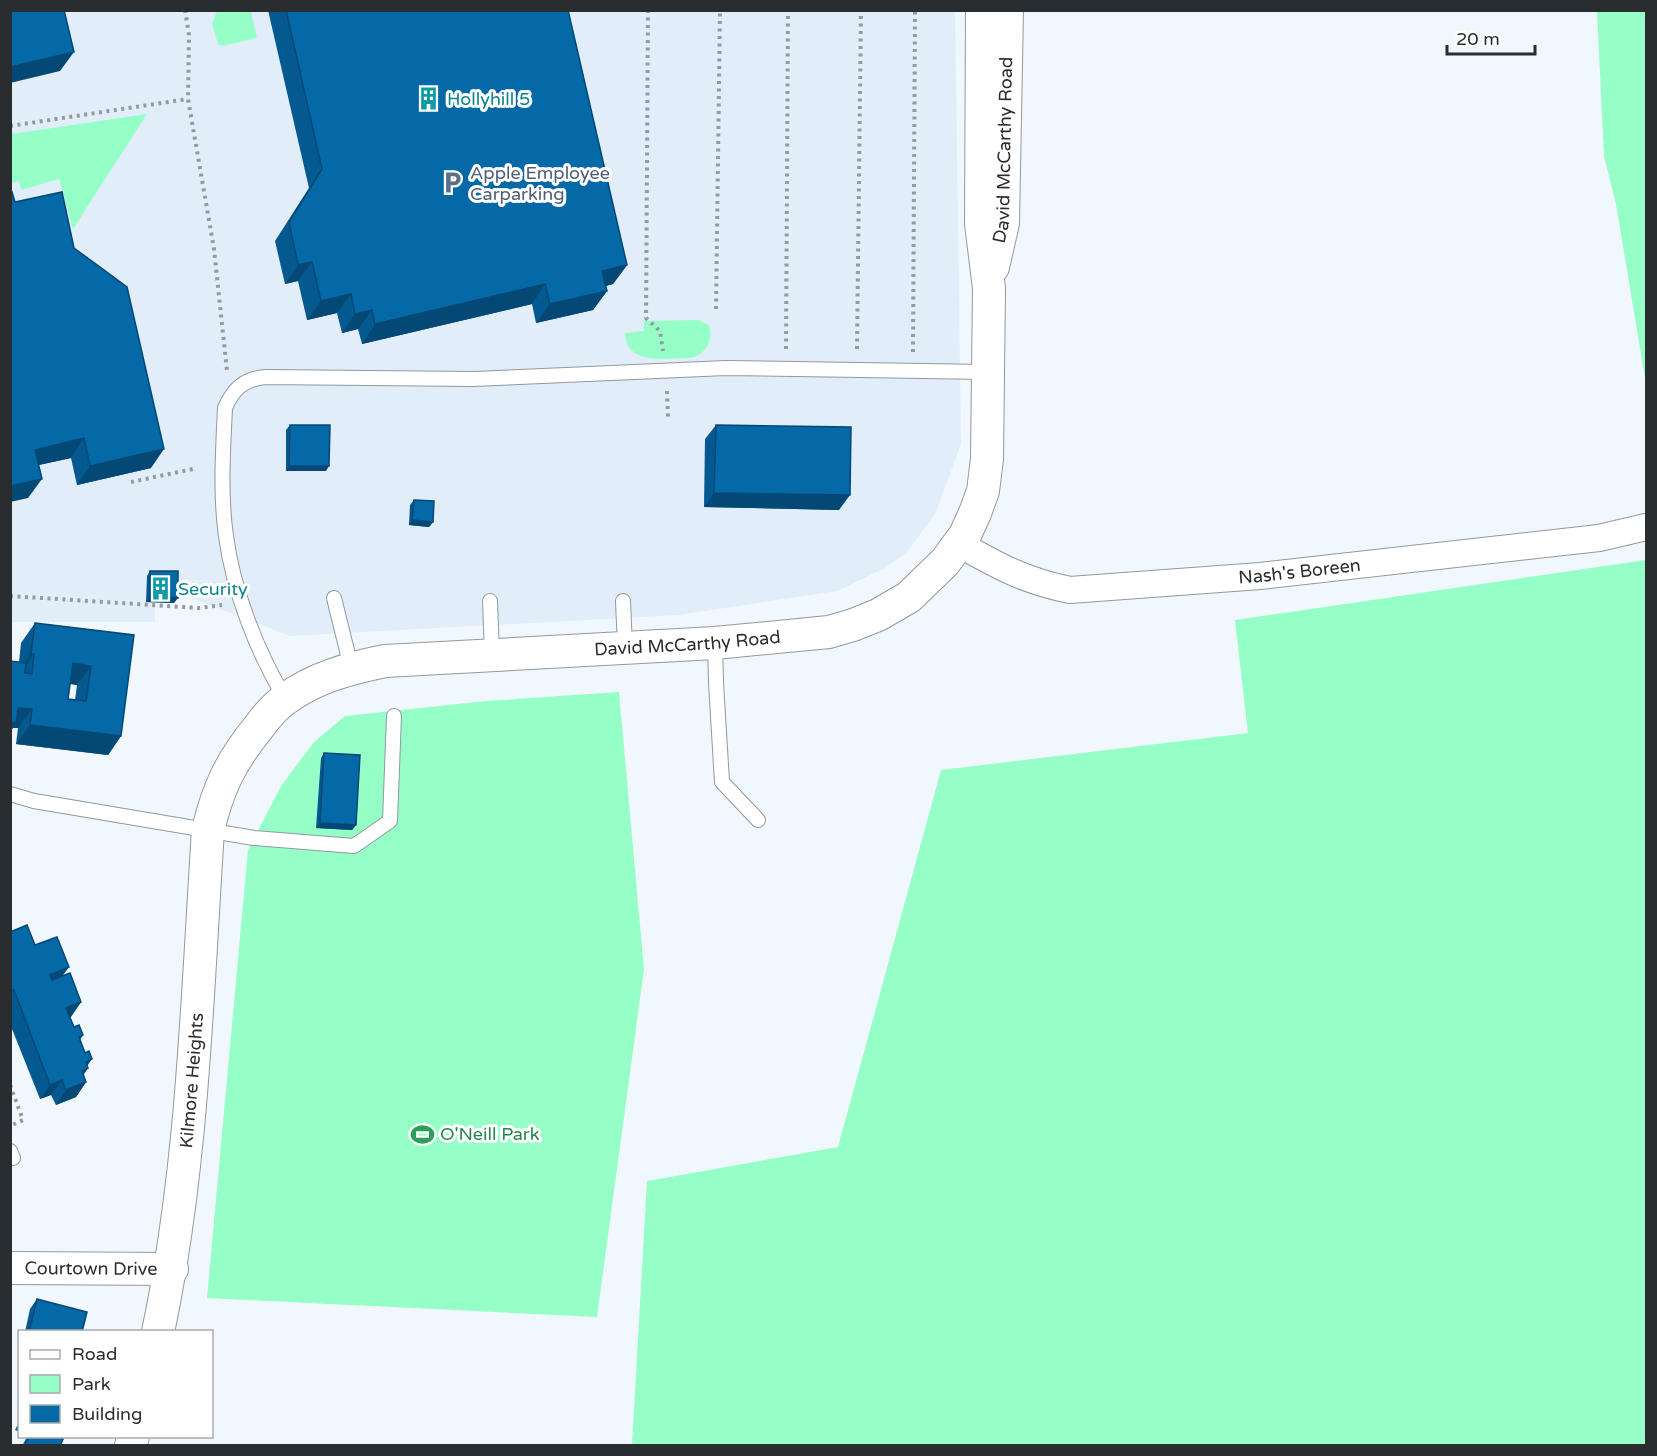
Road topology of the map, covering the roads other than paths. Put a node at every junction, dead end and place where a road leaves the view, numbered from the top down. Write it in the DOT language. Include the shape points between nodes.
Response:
graph roads {
  1 [pos="982,10"];
  2 [pos="1006,10"];
  3 [pos="988,288"];
  4 [pos="988,372"];
  5 [pos="1647,527"];
  6 [pos="959,544"];
  7 [pos="334,598"];
  8 [pos="490,601"];
  9 [pos="623,601"];
  10 [pos="715,643"];
  11 [pos="625,647"];
  12 [pos="492,654"];
  13 [pos="351,667"];
  14 [pos="285,698"];
  15 [pos="394,716"];
  16 [pos="10,794"];
  17 [pos="758,820"];
  18 [pos="208,830"];
  19 [pos="10,1268"];
  20 [pos="171,1269"];
  21 [pos="158,1330"];
  1 -- 3 [label="street, David McCarthy Road" via="981,224"];
  2 -- 3 [label="street, David McCarthy Road" via="1003,223"];
  3 -- 4 [label="street, David McCarthy Road"];
  4 -- 6 [label="street, David McCarthy Road" via="987,459 982,491"];
  4 -- 14 [label="lane" via="666,369 473,379 254,378 230,396 225,408 224,516 242,601 271,674"];
  5 -- 6 [label="street, Nash's Boreen" via="1599,538 1260,576 1070,590 1039,584"];
  6 -- 10 [label="street, David McCarthy Road" via="909,597 878,615 829,632"];
  7 -- 13 [label="lane"];
  8 -- 12 [label="lane"];
  9 -- 11 [label="lane"];
  10 -- 11 [label="street, David McCarthy Road"];
  10 -- 17 [label="lane" via="722,782"];
  11 -- 12 [label="street, David McCarthy Road"];
  12 -- 13 [label="street, David McCarthy Road"];
  13 -- 14 [label="street, David McCarthy Road"];
  14 -- 18 [label="street, David McCarthy Road" via="232,763 220,786"];
  15 -- 18 [label="lane" via="390,821 354,846"];
  16 -- 18 [label="lane"];
  18 -- 20 [label="street, Kilmore Heights" via="189,1134"];
  19 -- 20 [label="street, Courtown Drive"];
  20 -- 21 [label="street, Kilmore Heights"];
}
